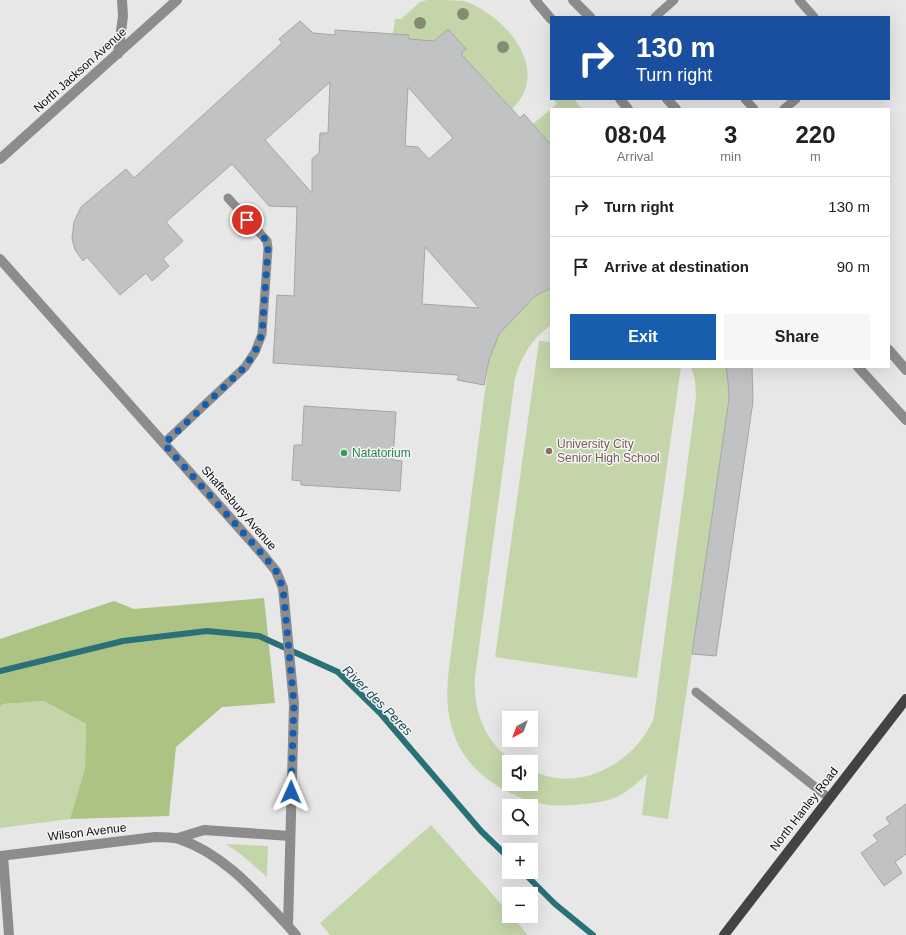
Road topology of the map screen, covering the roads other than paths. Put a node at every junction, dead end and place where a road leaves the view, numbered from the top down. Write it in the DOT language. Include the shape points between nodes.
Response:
graph roads {
  1 [pos="122,0"];
  2 [pos="177,0"];
  3 [pos="535,0"];
  4 [pos="573,0"];
  5 [pos="674,0"];
  6 [pos="798,0"];
  7 [pos="663,10"];
  8 [pos="589,16"];
  9 [pos="656,16"];
  10 [pos="669,16"];
  11 [pos="813,16"];
  12 [pos="550,18"];
  13 [pos="118,54"];
  14 [pos="621,100"];
  15 [pos="668,100"];
  16 [pos="746,100"];
  17 [pos="795,100"];
  18 [pos="627,108"];
  19 [pos="675,108"];
  20 [pos="753,108"];
  21 [pos="785,108"];
  22 [pos="0,159"];
  23 [pos="228,198"];
  24 [pos="0,259"];
  25 [pos="890,351"];
  26 [pos="859,368"];
  27 [pos="906,370"];
  28 [pos="906,420"];
  29 [pos="164,444"];
  30 [pos="696,692"];
  31 [pos="906,699"];
  32 [pos="830,798"];
  33 [pos="290,836"];
  34 [pos="178,838"];
  35 [pos="2,856"];
  36 [pos="288,926"];
  37 [pos="9,935"];
  38 [pos="296,935"];
  39 [pos="724,935"];
  1 -- 13 [label="street" via="123,16"];
  2 -- 13 [label="street, North Jackson Avenue"];
  3 -- 12 [label="street"];
  4 -- 8 [label="street"];
  5 -- 7 [label="lane"];
  6 -- 11 [label="lane"];
  7 -- 9 [label="lane"];
  7 -- 10 [label="lane"];
  13 -- 22 [label="street, North Jackson Avenue"];
  14 -- 18 [label="street"];
  15 -- 19 [label="street"];
  16 -- 20 [label="lane"];
  17 -- 21 [label="lane"];
  23 -- 29 [label="lane" via="267,241 262,334 255,352 245,367"];
  24 -- 29 [label="street, Shaftesbury Avenue"];
  25 -- 27 [label="street"];
  26 -- 28 [label="street"];
  29 -- 33 [label="street, Shaftesbury Avenue" via="276,571 283,588 294,704"];
  30 -- 32 [label="lane"];
  31 -- 32 [label="main road, North Hanley Road"];
  32 -- 39 [label="main road, North Hanley Road"];
  33 -- 34 [label="street, Wilson Avenue" via="204,830"];
  33 -- 36 [label="street, Shaftesbury Avenue"];
  34 -- 35 [label="street, Wilson Avenue" via="154,836"];
  34 -- 36 [label="street, Wilson Avenue" via="220,861 247,882"];
  35 -- 37 [label="street"];
  36 -- 38 [label="street"];
}
